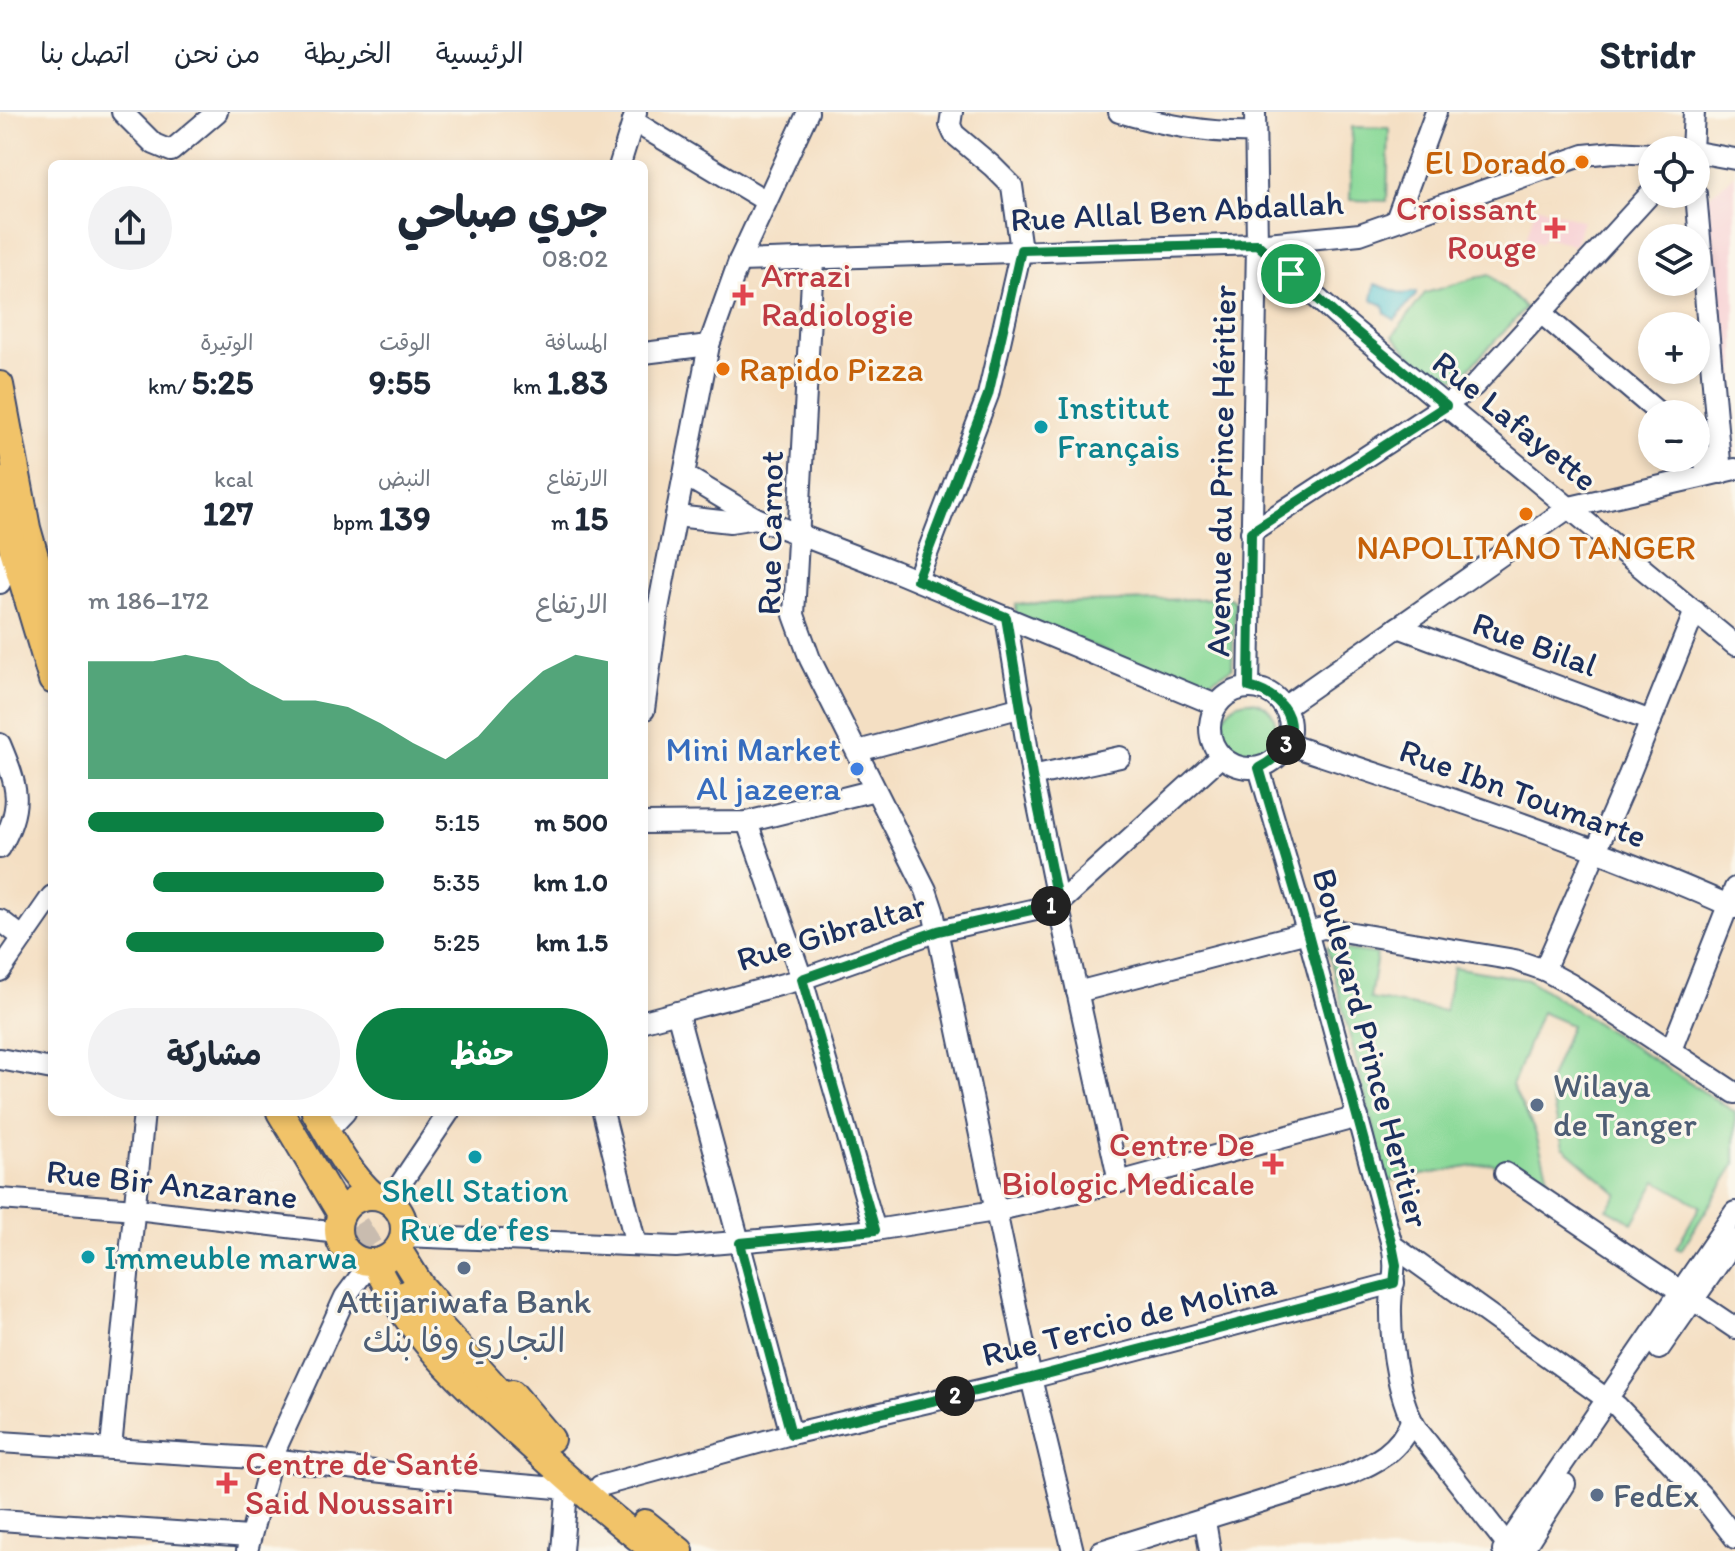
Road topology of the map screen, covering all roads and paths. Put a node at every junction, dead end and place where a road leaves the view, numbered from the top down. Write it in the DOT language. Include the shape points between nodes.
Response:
graph roads {
  1 [pos="122,112"];
  2 [pos="217,112"];
  3 [pos="808,112"];
  4 [pos="952,112"];
  5 [pos="1119,112"];
  6 [pos="1436,112"];
  7 [pos="1694,112"];
  8 [pos="634,116"];
  9 [pos="1255,122"];
  10 [pos="1694,136"];
  11 [pos="1638,154"];
  12 [pos="1710,154"];
  13 [pos="1735,159"];
  14 [pos="621,160"];
  15 [pos="766,201"];
  16 [pos="1638,207"];
  17 [pos="1697,208"];
  18 [pos="1396,220"];
  19 [pos="1257,244"];
  20 [pos="1021,250"];
  21 [pos="739,261"];
  22 [pos="813,261"];
  23 [pos="1541,313"];
  24 [pos="709,345"];
  25 [pos="648,353"];
  26 [pos="0,385"];
  27 [pos="1644,400"];
  28 [pos="1446,406"];
  29 [pos="1722,472"];
  30 [pos="684,475"];
  31 [pos="0,480"];
  32 [pos="1570,507"];
  33 [pos="676,516"];
  34 [pos="756,518"];
  35 [pos="1251,532"];
  36 [pos="800,533"];
  37 [pos="12,546"];
  38 [pos="917,580"];
  39 [pos="0,583"];
  40 [pos="48,602"];
  41 [pos="1695,611"];
  42 [pos="1006,617"];
  43 [pos="1398,627"];
  44 [pos="1735,645"];
  45 [pos="649,648"];
  46 [pos="48,667"];
  47 [pos="1249,687"];
  48 [pos="1216,705"];
  49 [pos="1022,707"];
  50 [pos="1284,707"];
  51 [pos="1651,721"];
  52 [pos="0,744"];
  53 [pos="1287,744"];
  54 [pos="858,751"];
  55 [pos="1120,757"];
  56 [pos="1220,757"];
  57 [pos="1259,768"];
  58 [pos="1032,776"];
  59 [pos="875,790"];
  60 [pos="747,822"];
  61 [pos="648,823"];
  62 [pos="0,848"];
  63 [pos="1596,852"];
  64 [pos="1733,900"];
  65 [pos="48,901"];
  66 [pos="1058,904"];
  67 [pos="0,920"];
  68 [pos="938,931"];
  69 [pos="1307,931"];
  70 [pos="22,937"];
  71 [pos="1544,970"];
  72 [pos="0,971"];
  73 [pos="802,979"];
  74 [pos="1077,992"];
  75 [pos="677,1012"];
  76 [pos="648,1020"];
  77 [pos="1671,1050"];
  78 [pos="0,1059"];
  79 [pos="48,1068"];
  80 [pos="1735,1093"];
  81 [pos="144,1116"];
  82 [pos="282,1116"];
  83 [pos="291,1116"];
  84 [pos="305,1116"];
  85 [pos="446,1116"];
  86 [pos="604,1116"];
  87 [pos="1358,1117"];
  88 [pos="321,1122"];
  89 [pos="1505,1173"];
  90 [pos="1119,1182"];
  91 [pos="382,1198"];
  92 [pos="0,1199"];
  93 [pos="136,1209"];
  94 [pos="995,1211"];
  95 [pos="1735,1212"];
  96 [pos="340,1223"];
  97 [pos="875,1230"];
  98 [pos="1735,1240"];
  99 [pos="401,1242"];
  100 [pos="740,1243"];
  101 [pos="636,1245"];
  102 [pos="1392,1245"];
  103 [pos="367,1261"];
  104 [pos="397,1282"];
  105 [pos="1394,1283"];
  106 [pos="1688,1295"];
  107 [pos="1735,1328"];
  108 [pos="1031,1378"];
  109 [pos="1613,1403"];
  110 [pos="1411,1421"];
  111 [pos="791,1434"];
  112 [pos="0,1442"];
  113 [pos="544,1445"];
  114 [pos="111,1448"];
  115 [pos="271,1459"];
  116 [pos="582,1489"];
  117 [pos="0,1520"];
  118 [pos="1205,1521"];
  119 [pos="1735,1538"];
  120 [pos="248,1544"];
  121 [pos="1511,1549"];
  122 [pos="562,1551"];
  123 [pos="655,1551"];
  124 [pos="680,1551"];
  125 [pos="1073,1551"];
  126 [pos="1101,1551"];
  127 [pos="1210,1551"];
  1 -- 2 [label="street" via="154,144 171,151"];
  3 -- 15 [label="street"];
  4 -- 20 [label="street" via="954,134 1012,186"];
  5 -- 9 [label="street" via="1170,126 1236,133"];
  6 -- 18 [label="street"];
  7 -- 10 [label="street"];
  8 -- 14 [label="street"];
  8 -- 15 [label="street"];
  9 -- 19 [label="street, Avenue du Prince Héritier"];
  11 -- 18 [label="street, Rue Allal Ben Abdallah" via="1584,155"];
  12 -- 13 [label="street"];
  15 -- 21 [label="street"];
  16 -- 23 [label="street"];
  17 -- 29 [label="street"];
  18 -- 19 [label="street, Rue Allal Ben Abdallah" via="1341,237"];
  19 -- 20 [label="street, Rue Allal Ben Abdallah"];
  19 -- 28 [label="street, Rue Lafayette"];
  19 -- 35 [label="street, Avenue du Prince Héritier"];
  20 -- 22 [label="street, Rue Allal Ben Abdallah"];
  20 -- 38 [label="street" via="988,395"];
  21 -- 22 [label="street, Rue Allal Ben Abdallah"];
  21 -- 24 [label="street"];
  22 -- 36 [label="street, Rue Carnot"];
  23 -- 27 [label="street"];
  23 -- 28 [label="street" via="1474,386"];
  24 -- 25 [label="street"];
  24 -- 30 [label="street"];
  26 -- 40 [label="main road" via="27,528"];
  28 -- 32 [label="street, Rue Lafayette"];
  28 -- 35 [label="street"];
  29 -- 32 [label="street"];
  30 -- 33 [label="street"];
  30 -- 34 [label="street"];
  31 -- 37 [label="main road"];
  32 -- 41 [label="street, Rue Lafayette"];
  32 -- 43 [label="street"];
  33 -- 34 [label="street" via="730,522"];
  33 -- 45 [label="street"];
  34 -- 36 [label="street"];
  35 -- 47 [label="street, Avenue du Prince Héritier"];
  36 -- 38 [label="street"];
  36 -- 54 [label="street, Rue Carnot" via="795,620"];
  37 -- 39 [label="street"];
  37 -- 46 [label="main road"];
  38 -- 42 [label="street"];
  41 -- 44 [label="street, Rue Lafayette"];
  41 -- 51 [label="street"];
  42 -- 48 [label="street"];
  42 -- 49 [label="street"];
  43 -- 50 [label="street"];
  43 -- 51 [label="street, Rue Bilal"];
  47 -- 48 [label="street"];
  47 -- 50 [label="street" via="1265,691"];
  48 -- 56 [label="street" via="1209,732"];
  49 -- 54 [label="street"];
  49 -- 58 [label="street"];
  50 -- 53 [label="street"];
  51 -- 63 [label="street"];
  52 -- 62 [label="street" via="17,801"];
  53 -- 57 [label="street" via="1275,760"];
  53 -- 63 [label="street, Rue Ibn Toumarte"];
  54 -- 59 [label="street, Rue Carnot"];
  55 -- 58 [label="street"];
  56 -- 57 [label="street" via="1245,769"];
  56 -- 66 [label="street, Rue Gibraltar"];
  57 -- 69 [label="street, Boulevard Prince Heritier"];
  58 -- 66 [label="street"];
  59 -- 60 [label="street"];
  59 -- 68 [label="street, Rue Carnot" via="926,890"];
  60 -- 61 [label="street"];
  60 -- 73 [label="street"];
  63 -- 64 [label="street, Rue Ibn Toumarte"];
  63 -- 71 [label="street"];
  64 -- 77 [label="street"];
  65 -- 70 [label="street"];
  66 -- 68 [label="street, Rue Gibraltar"];
  66 -- 74 [label="street"];
  67 -- 70 [label="street"];
  68 -- 73 [label="street, Rue Gibraltar"];
  68 -- 94 [label="street, Rue Carnot"];
  69 -- 71 [label="street" via="1323,928 1515,960"];
  69 -- 74 [label="street"];
  69 -- 87 [label="street, Boulevard Prince Heritier"];
  70 -- 72 [label="street"];
  71 -- 77 [label="street"];
  73 -- 75 [label="street, Rue Gibraltar"];
  73 -- 97 [label="street"];
  74 -- 90 [label="street"];
  75 -- 76 [label="street, Rue Gibraltar"];
  75 -- 100 [label="street"];
  77 -- 80 [label="street"];
  78 -- 79 [label="street"];
  81 -- 93 [label="street"];
  82 -- 96 [label="main road"];
  83 -- 84 [label="main road" via="333,1178"];
  85 -- 91 [label="street"];
  86 -- 101 [label="street"];
  87 -- 90 [label="street"];
  87 -- 102 [label="street, Boulevard Prince Heritier"];
  88 -- 91 [label="main road" via="357,1179"];
  89 -- 106 [label="street"];
  90 -- 94 [label="street"];
  91 -- 96 [label="main road" via="355,1199"];
  91 -- 99 [label="main road" via="402,1216"];
  92 -- 93 [label="street, Rue Bir Anzarane"];
  93 -- 96 [label="street, Rue Bir Anzarane"];
  93 -- 114 [label="street"];
  94 -- 97 [label="street"];
  94 -- 108 [label="street, Rue Carnot"];
  95 -- 106 [label="street"];
  96 -- 103 [label="main road" via="341,1243"];
  97 -- 100 [label="street"];
  98 -- 106 [label="street"];
  99 -- 101 [label="street"];
  99 -- 103 [label="main road" via="384,1260"];
  99 -- 113 [label="main road" via="421,1286"];
  100 -- 101 [label="street"];
  100 -- 111 [label="street"];
  102 -- 105 [label="street, Boulevard Prince Heritier"];
  102 -- 109 [label="street"];
  103 -- 113 [label="main road" via="421,1335 507,1425"];
  103 -- 115 [label="street" via="345,1297"];
  104 -- 113 [label="main road" via="409,1308"];
  105 -- 108 [label="street, Rue Tercio de Molina"];
  105 -- 110 [label="street, Boulevard Prince Heritier" via="1391,1315"];
  106 -- 107 [label="street"];
  106 -- 109 [label="street"];
  108 -- 111 [label="street, Rue Tercio de Molina"];
  108 -- 125 [label="street, Rue Carnot"];
  109 -- 119 [label="street"];
  109 -- 121 [label="street"];
  110 -- 118 [label="street" via="1403,1439 1374,1464"];
  110 -- 121 [label="street, Boulevard Prince Heritier"];
  111 -- 116 [label="street, Rue Tercio de Molina"];
  112 -- 114 [label="street"];
  113 -- 116 [label="main road"];
  114 -- 115 [label="street"];
  115 -- 116 [label="street"];
  115 -- 120 [label="street"];
  116 -- 122 [label="street"];
  116 -- 123 [label="main road"];
  116 -- 124 [label="main road"];
  117 -- 120 [label="street"];
  118 -- 126 [label="street"];
  118 -- 127 [label="street"];
}
